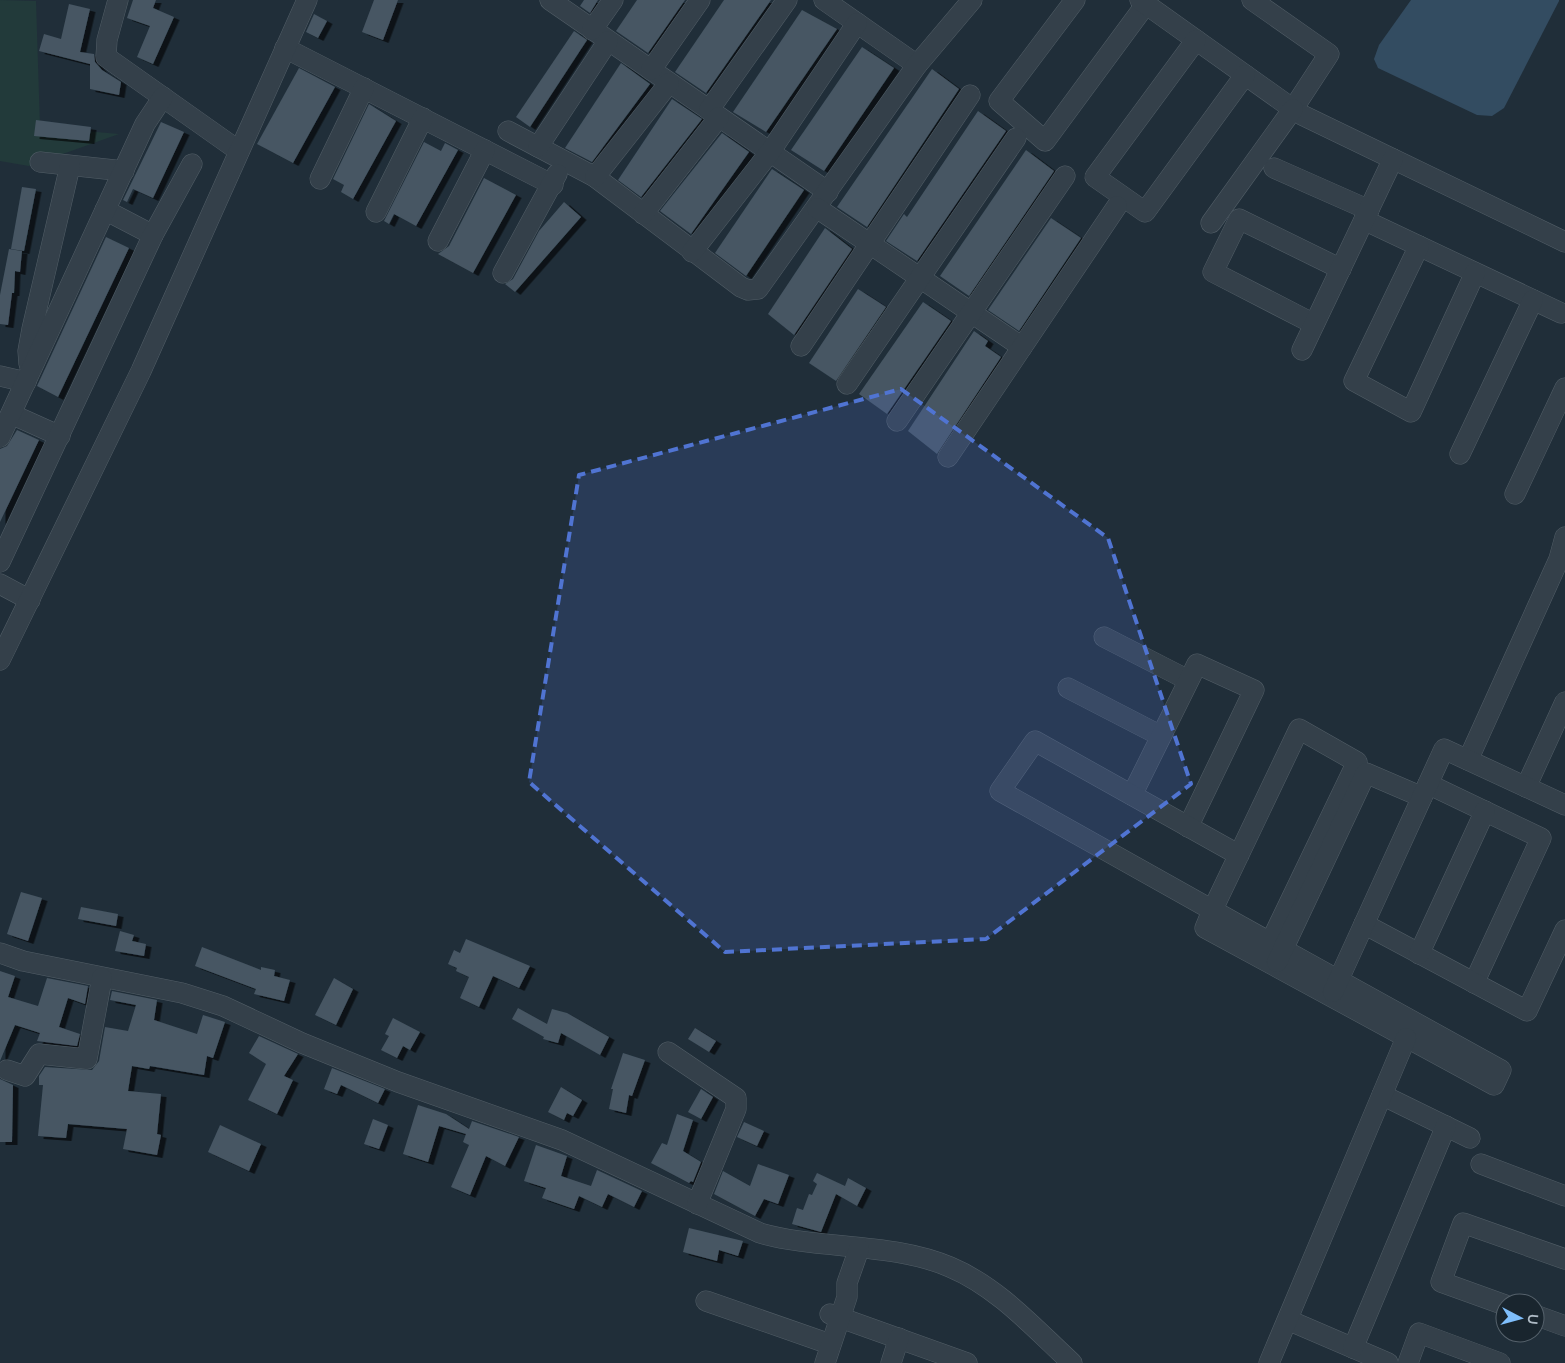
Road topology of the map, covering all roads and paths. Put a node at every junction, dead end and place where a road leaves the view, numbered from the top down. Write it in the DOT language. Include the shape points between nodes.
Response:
graph roads {
  1 [pos="118,0"];
  2 [pos="307,0"];
  3 [pos="550,0"];
  4 [pos="613,0"];
  5 [pos="700,0"];
  6 [pos="787,0"];
  7 [pos="824,0"];
  8 [pos="972,0"];
  9 [pos="1074,0"];
  10 [pos="1252,0"];
  11 [pos="1143,2"];
  12 [pos="857,23"];
  13 [pos="600,35"];
  14 [pos="1196,40"];
  15 [pos="285,48"];
  16 [pos="917,65"];
  17 [pos="651,70"];
  18 [pos="1245,75"];
  19 [pos="670,83"];
  20 [pos="364,88"];
  21 [pos="970,95"];
  22 [pos="163,97"];
  23 [pos="1297,112"];
  24 [pos="714,113"];
  25 [pos="423,118"];
  26 [pos="508,131"];
  27 [pos="1016,138"];
  28 [pos="538,147"];
  29 [pos="485,150"];
  30 [pos="239,151"];
  31 [pos="770,152"];
  32 [pos="1393,159"];
  33 [pos="562,160"];
  34 [pos="40,162"];
  35 [pos="192,164"];
  36 [pos="70,166"];
  37 [pos="1274,168"];
  38 [pos="124,171"];
  39 [pos="1065,176"];
  40 [pos="595,177"];
  41 [pos="320,179"];
  42 [pos="553,185"];
  43 [pos="828,192"];
  44 [pos="1117,206"];
  45 [pos="817,208"];
  46 [pos="106,210"];
  47 [pos="376,212"];
  48 [pos="643,214"];
  49 [pos="1366,215"];
  50 [pos="1211,223"];
  51 [pos="153,235"];
  52 [pos="438,241"];
  53 [pos="1565,242"];
  54 [pos="870,244"];
  55 [pos="1419,246"];
  56 [pos="692,252"];
  57 [pos="1341,269"];
  58 [pos="1475,273"];
  59 [pos="503,274"];
  60 [pos="920,278"];
  61 [pos="1533,300"];
  62 [pos="971,312"];
  63 [pos="1561,313"];
  64 [pos="1314,324"];
  65 [pos="801,346"];
  66 [pos="1022,346"];
  67 [pos="1302,350"];
  68 [pos="0,376"];
  69 [pos="28,378"];
  70 [pos="847,384"];
  71 [pos="1565,388"];
  72 [pos="11,414"];
  73 [pos="897,421"];
  74 [pos="60,436"];
  75 [pos="0,437"];
  76 [pos="1460,454"];
  77 [pos="948,457"];
  78 [pos="1515,494"];
  79 [pos="1565,537"];
  80 [pos="1562,560"];
  81 [pos="0,562"];
  82 [pos="0,584"];
  83 [pos="30,600"];
  84 [pos="1104,637"];
  85 [pos="0,660"];
  86 [pos="1188,680"];
  87 [pos="1068,688"];
  88 [pos="1565,702"];
  89 [pos="1559,731"];
  90 [pos="1161,736"];
  91 [pos="1468,760"];
  92 [pos="1526,787"];
  93 [pos="1425,791"];
  94 [pos="1132,795"];
  95 [pos="1565,805"];
  96 [pos="1485,811"];
  97 [pos="1188,827"];
  98 [pos="1239,855"];
  99 [pos="1212,911"];
  100 [pos="1364,924"];
  101 [pos="1565,930"];
  102 [pos="0,953"];
  103 [pos="1276,953"];
  104 [pos="1420,954"];
  105 [pos="102,978"];
  106 [pos="1474,983"];
  107 [pos="1334,988"];
  108 [pos="1406,1038"];
  109 [pos="668,1052"];
  110 [pos="7,1070"];
  111 [pos="1382,1095"];
  112 [pos="1446,1126"];
  113 [pos="1470,1138"];
  114 [pos="1481,1164"];
  115 [pos="1565,1196"];
  116 [pos="697,1204"];
  117 [pos="859,1249"];
  118 [pos="1565,1259"];
  119 [pos="706,1301"];
  120 [pos="1495,1301"];
  121 [pos="835,1316"];
  122 [pos="1545,1319"];
  123 [pos="1288,1320"];
  124 [pos="1565,1326"];
  125 [pos="899,1338"];
  126 [pos="822,1341"];
  127 [pos="1353,1348"];
  128 [pos="814,1363"];
  129 [pos="825,1363"];
  130 [pos="890,1363"];
  131 [pos="965,1363"];
  132 [pos="1072,1363"];
  133 [pos="1269,1363"];
  134 [pos="1388,1363"];
  135 [pos="1408,1363"];
  136 [pos="1500,1363"];
  1 -- 22 [label="street" via="107,40 106,57"];
  2 -- 15 [label="street"];
  3 -- 13 [label="street"];
  4 -- 13 [label="street"];
  5 -- 17 [label="street"];
  6 -- 24 [label="street"];
  7 -- 12 [label="street"];
  8 -- 16 [label="street"];
  9 -- 11 [label="street" via="999,101 1045,141"];
  10 -- 23 [label="street" via="1329,54"];
  11 -- 14 [label="street"];
  12 -- 16 [label="street"];
  12 -- 31 [label="street"];
  13 -- 17 [label="street"];
  13 -- 28 [label="street"];
  14 -- 18 [label="street"];
  14 -- 18 [label="street" via="1095,177 1145,212"];
  15 -- 20 [label="street"];
  15 -- 30 [label="street"];
  16 -- 43 [label="street"];
  17 -- 19 [label="street"];
  18 -- 23 [label="street"];
  19 -- 24 [label="street"];
  19 -- 40 [label="street"];
  20 -- 25 [label="street"];
  20 -- 41 [label="street"];
  21 -- 54 [label="street"];
  22 -- 30 [label="street"];
  22 -- 38 [label="street" via="145,124"];
  23 -- 32 [label="street"];
  23 -- 50 [label="street"];
  24 -- 31 [label="street"];
  24 -- 48 [label="street"];
  25 -- 29 [label="street"];
  25 -- 47 [label="street"];
  26 -- 28 [label="street"];
  27 -- 60 [label="street"];
  28 -- 33 [label="street"];
  29 -- 42 [label="street"];
  29 -- 52 [label="street"];
  30 -- 83 [label="street" via="140,371"];
  31 -- 43 [label="street"];
  31 -- 56 [label="street"];
  32 -- 49 [label="street"];
  32 -- 53 [label="street"];
  33 -- 40 [label="street"];
  33 -- 42 [label="street"];
  34 -- 36 [label="street"];
  35 -- 51 [label="street"];
  36 -- 38 [label="street"];
  36 -- 69 [label="street" via="32,329"];
  37 -- 49 [label="street"];
  38 -- 46 [label="street"];
  39 -- 62 [label="street"];
  40 -- 48 [label="street"];
  42 -- 59 [label="street"];
  43 -- 45 [label="street"];
  44 -- 66 [label="street"];
  45 -- 54 [label="street"];
  45 -- 56 [label="street" via="758,289 753,291 741,287"];
  46 -- 51 [label="street"];
  46 -- 69 [label="street"];
  48 -- 56 [label="street"];
  49 -- 55 [label="street"];
  49 -- 57 [label="street"];
  51 -- 74 [label="street"];
  54 -- 60 [label="street"];
  54 -- 65 [label="street"];
  55 -- 58 [label="street"];
  55 -- 58 [label="street" via="1354,381 1411,412"];
  57 -- 64 [label="street"];
  57 -- 64 [label="street" via="1239,219 1213,272"];
  58 -- 61 [label="street"];
  60 -- 62 [label="street"];
  60 -- 70 [label="street"];
  61 -- 63 [label="street"];
  61 -- 76 [label="street"];
  62 -- 66 [label="street"];
  62 -- 73 [label="street"];
  64 -- 67 [label="street"];
  66 -- 77 [label="street"];
  68 -- 69 [label="street"];
  69 -- 72 [label="street"];
  71 -- 78 [label="street"];
  72 -- 74 [label="street"];
  72 -- 75 [label="street"];
  74 -- 81 [label="street"];
  79 -- 80 [label="street"];
  80 -- 91 [label="street"];
  82 -- 83 [label="street"];
  83 -- 85 [label="street"];
  84 -- 86 [label="street"];
  86 -- 90 [label="street"];
  86 -- 97 [label="street" via="1197,664 1254,690"];
  87 -- 90 [label="street"];
  88 -- 89 [label="street"];
  89 -- 92 [label="street"];
  90 -- 94 [label="street"];
  91 -- 92 [label="street"];
  91 -- 93 [label="street" via="1444,749"];
  92 -- 95 [label="street"];
  93 -- 96 [label="street"];
  93 -- 100 [label="street"];
  93 -- 103 [label="street" via="1366,773"];
  94 -- 97 [label="street"];
  94 -- 99 [label="street" via="1035,741 1000,791"];
  96 -- 104 [label="street"];
  96 -- 106 [label="street" via="1540,838"];
  97 -- 98 [label="street"];
  98 -- 99 [label="street"];
  98 -- 103 [label="street" via="1299,729 1357,762"];
  99 -- 103 [label="street" via="1205,928"];
  100 -- 104 [label="street"];
  100 -- 107 [label="street"];
  101 -- 106 [label="street" via="1527,1011"];
  102 -- 105 [label="street"];
  103 -- 107 [label="street"];
  104 -- 106 [label="street"];
  105 -- 110 [label="street" via="87,1059 39,1054 25,1076"];
  105 -- 116 [label="street" via="182,993 223,1006 398,1082 562,1140"];
  107 -- 108 [label="street"];
  107 -- 108 [label="street" via="1501,1070 1494,1085"];
  108 -- 111 [label="street"];
  109 -- 116 [label="street" via="736,1098 736,1109"];
  111 -- 112 [label="street"];
  111 -- 123 [label="street"];
  112 -- 113 [label="street"];
  112 -- 127 [label="street"];
  114 -- 115 [label="street"];
  116 -- 117 [label="street" via="784,1240"];
  117 -- 121 [label="street" via="847,1283 838,1293"];
  117 -- 132 [label="street" via="908,1256 950,1267 1008,1304"];
  118 -- 120 [label="street" via="1463,1223 1441,1282"];
  119 -- 126 [label="street"];
  121 -- 125 [label="street"];
  121 -- 126 [label="street"];
  121 -- 129 [label="street"];
  122 -- 124 [label="street"];
  123 -- 127 [label="street"];
  123 -- 133 [label="street"];
  125 -- 130 [label="street"];
  125 -- 131 [label="street"];
  126 -- 128 [label="street"];
  127 -- 134 [label="street"];
  135 -- 136 [label="street" via="1419,1333"];
}
